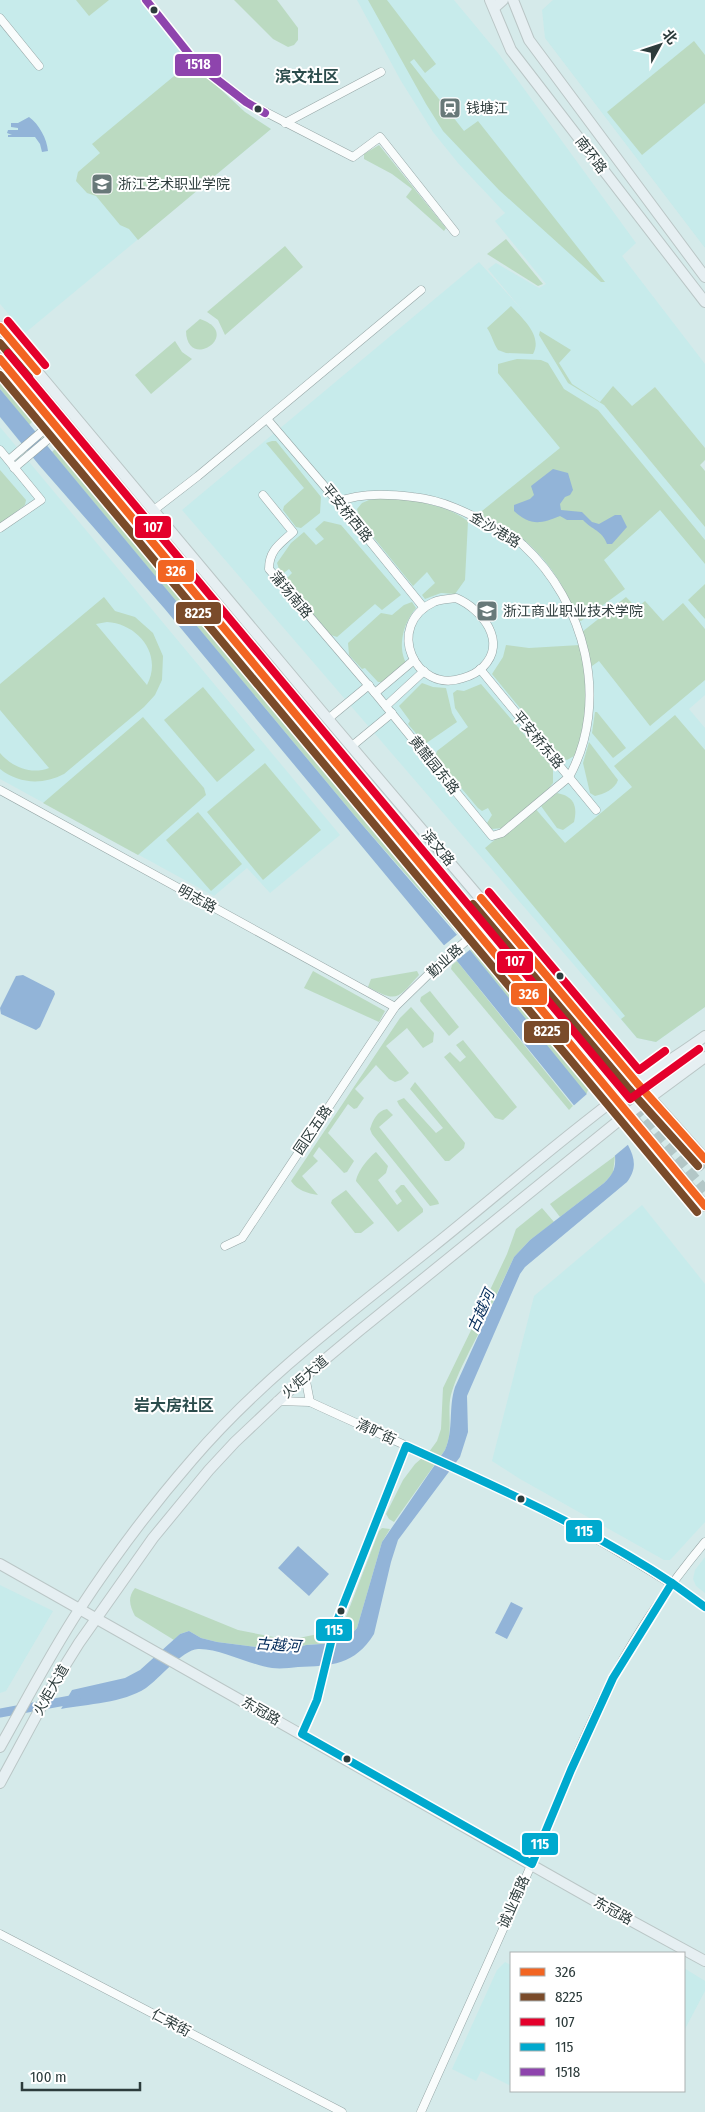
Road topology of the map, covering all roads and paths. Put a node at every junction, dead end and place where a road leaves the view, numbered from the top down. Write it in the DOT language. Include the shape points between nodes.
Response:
graph roads {
  1 [pos="146,0"];
  2 [pos="503,0"];
  3 [pos="513,0"];
  4 [pos="492,4"];
  5 [pos="0,18"];
  6 [pos="39,66"];
  7 [pos="380,72"];
  8 [pos="285,123"];
  9 [pos="455,232"];
  10 [pos="705,277"];
  11 [pos="421,290"];
  12 [pos="705,302"];
  13 [pos="0,327"];
  14 [pos="0,359"];
  15 [pos="267,419"];
  16 [pos="54,430"];
  17 [pos="0,450"];
  18 [pos="11,458"];
  19 [pos="14,468"];
  20 [pos="263,494"];
  21 [pos="338,502"];
  22 [pos="154,510"];
  23 [pos="0,528"];
  24 [pos="424,608"];
  25 [pos="414,660"];
  26 [pos="480,669"];
  27 [pos="424,671"];
  28 [pos="369,686"];
  29 [pos="375,693"];
  30 [pos="386,706"];
  31 [pos="392,713"];
  32 [pos="328,719"];
  33 [pos="352,746"];
  34 [pos="569,777"];
  35 [pos="0,790"];
  36 [pos="596,810"];
  37 [pos="496,915"];
  38 [pos="474,934"];
  39 [pos="395,1007"];
  40 [pos="705,1036"];
  41 [pos="705,1057"];
  42 [pos="636,1083"];
  43 [pos="651,1097"];
  44 [pos="617,1098"];
  45 [pos="628,1113"];
  46 [pos="705,1159"];
  47 [pos="705,1206"];
  48 [pos="225,1246"];
  49 [pos="347,1315"];
  50 [pos="359,1331"];
  51 [pos="305,1376"];
  52 [pos="277,1401"];
  53 [pos="310,1402"];
  54 [pos="406,1446"];
  55 [pos="705,1542"];
  56 [pos="0,1564"];
  57 [pos="672,1583"];
  58 [pos="705,1607"];
  59 [pos="80,1609"];
  60 [pos="96,1618"];
  61 [pos="302,1734"];
  62 [pos="0,1747"];
  63 [pos="0,1784"];
  64 [pos="532,1864"];
  65 [pos="0,1934"];
  66 [pos="705,1961"];
  67 [pos="342,2112"];
  68 [pos="421,2112"];
  1 -- 8 [label="street" via="198,64 246,102"];
  2 -- 4 [label="main road"];
  3 -- 10 [label="main road, 南环路" via="529,40"];
  4 -- 12 [label="main road, 南环路" via="511,50"];
  5 -- 6 [label="street"];
  7 -- 8 [label="street"];
  8 -- 9 [label="street" via="353,157 380,137"];
  11 -- 15 [label="street"];
  13 -- 22 [label="main road, 滨文路"];
  14 -- 16 [label="main road, 滨文路"];
  15 -- 21 [label="street, 平安桥西路"];
  15 -- 22 [label="street"];
  16 -- 18 [label="street" via="45,430"];
  16 -- 19 [label="street"];
  16 -- 38 [label="main road, 滨文路"];
  17 -- 18 [label="street"];
  18 -- 19 [label="street"];
  19 -- 23 [label="street" via="41,500"];
  20 -- 28 [label="street, 蒲场南路" via="293,532 269,558 269,569"];
  21 -- 24 [label="street, 平安桥西路"];
  21 -- 34 [label="street, 金沙港路" via="347,498 396,494 427,498 461,510 522,544 549,574 565,600 584,647 588,668 590,704 587,726"];
  22 -- 32 [label="main road, 滨文路"];
  24 -- 25 [label="street" via="407,638"];
  24 -- 26 [label="street" via="434,601 456,598 477,610 488,624 493,650"];
  25 -- 27 [label="street"];
  25 -- 29 [label="street"];
  26 -- 27 [label="street" via="447,681 435,679"];
  26 -- 34 [label="street, 平安桥东路"];
  27 -- 30 [label="street"];
  28 -- 29 [label="street, 蒲场南路"];
  28 -- 32 [label="street"];
  29 -- 30 [label="street, 黄醋园东路"];
  30 -- 31 [label="street, 黄醋园东路"];
  31 -- 33 [label="street"];
  31 -- 34 [label="street, 黄醋园东路" via="492,836 502,833"];
  32 -- 33 [label="main road, 滨文路"];
  33 -- 37 [label="main road, 滨文路"];
  34 -- 36 [label="street, 平安桥东路"];
  35 -- 39 [label="street, 明志路"];
  37 -- 38 [label="street, 勤业路"];
  37 -- 42 [label="main road, 滨文路"];
  38 -- 39 [label="street, 勤业路"];
  38 -- 44 [label="main road, 滨文路"];
  39 -- 48 [label="street, 园区五路" via="242,1238"];
  40 -- 42 [label="main road, 火炬大道"];
  41 -- 43 [label="main road, 火炬大道"];
  42 -- 43 [label="main road, 滨文路"];
  42 -- 44 [label="main road, 火炬大道"];
  43 -- 45 [label="main road, 火炬大道"];
  43 -- 46 [label="main road, 滨文路"];
  44 -- 45 [label="main road, 滨文路"];
  44 -- 49 [label="main road, 火炬大道"];
  45 -- 47 [label="main road, 滨文路"];
  45 -- 50 [label="main road, 火炬大道"];
  49 -- 50 [label="main road" via="358,1322"];
  49 -- 59 [label="main road, 火炬大道" via="262,1388 194,1458 153,1506"];
  50 -- 51 [label="main road, 火炬大道"];
  51 -- 52 [label="main road, 火炬大道"];
  51 -- 53 [label="street"];
  52 -- 53 [label="street, 清旷街"];
  52 -- 60 [label="main road, 火炬大道" via="209,1470 169,1517"];
  53 -- 54 [label="street, 清旷街"];
  54 -- 57 [label="street, 清旷街" via="588,1534"];
  54 -- 61 [label="street" via="335,1626 317,1700"];
  55 -- 57 [label="street, 诚业南路"];
  56 -- 59 [label="main road, 东冠路"];
  57 -- 58 [label="street, 清旷街"];
  57 -- 64 [label="street, 诚业南路" via="614,1677"];
  59 -- 60 [label="main road, 东冠路"];
  59 -- 62 [label="main road, 火炬大道"];
  60 -- 61 [label="main road, 东冠路"];
  60 -- 63 [label="main road, 火炬大道" via="54,1683"];
  61 -- 64 [label="main road, 东冠路"];
  64 -- 66 [label="main road, 东冠路"];
  64 -- 68 [label="street, 诚业南路"];
  65 -- 67 [label="street, 仁荣街"];
}
